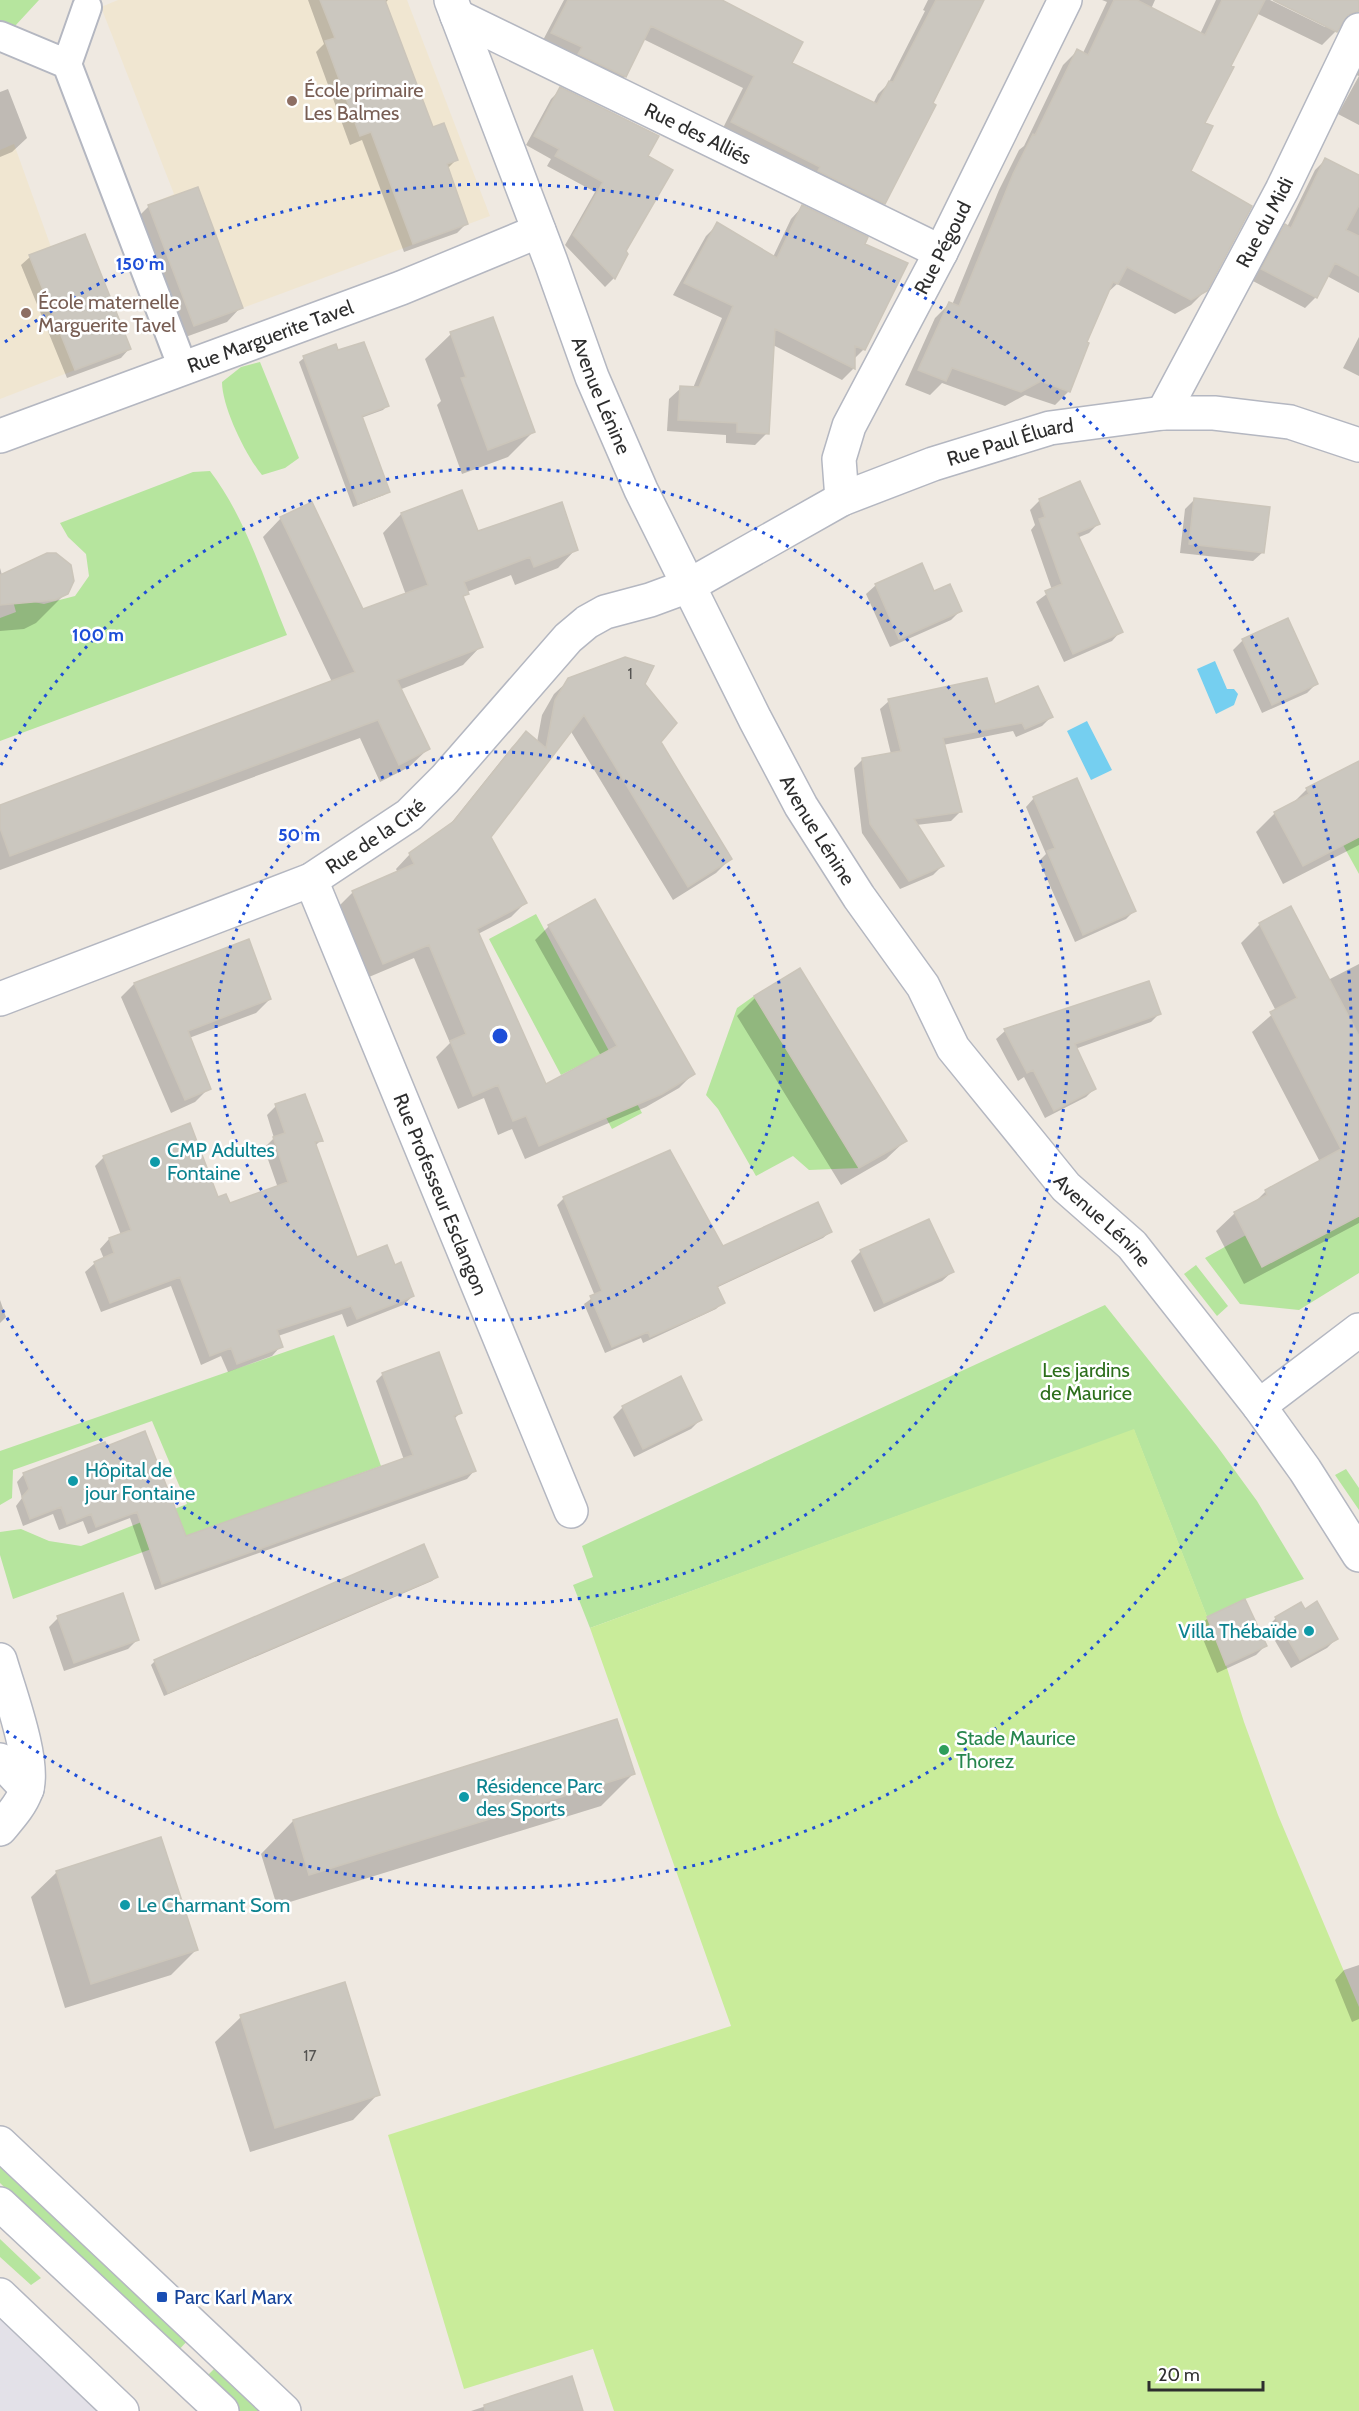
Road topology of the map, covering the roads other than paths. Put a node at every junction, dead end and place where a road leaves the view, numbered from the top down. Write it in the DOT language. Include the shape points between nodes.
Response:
graph roads {
  1 [pos="1065,0"];
  2 [pos="91,2"];
  3 [pos="454,8"];
  4 [pos="1359,30"];
  5 [pos="0,36"];
  6 [pos="67,64"];
  7 [pos="539,231"];
  8 [pos="941,252"];
  9 [pos="183,368"];
  10 [pos="1163,413"];
  11 [pos="0,436"];
  12 [pos="1359,445"];
  13 [pos="842,499"];
  14 [pos="688,586"];
  15 [pos="311,880"];
  16 [pos="0,999"];
  17 [pos="1359,1330"];
  18 [pos="1259,1406"];
  19 [pos="571,1511"];
  20 [pos="1359,1556"];
  21 [pos="0,1660"];
  22 [pos="19,1773"];
  23 [pos="0,1828"];
  24 [pos="0,2143"];
  25 [pos="0,2204"];
  26 [pos="0,2295"];
  27 [pos="122,2411"];
  28 [pos="222,2411"];
  29 [pos="284,2411"];
  1 -- 8 [label="street, Rue Pégoud"];
  2 -- 6 [label="street"];
  3 -- 7 [label="street, Avenue Lénine"];
  3 -- 8 [label="street, Rue des Alliés"];
  4 -- 10 [label="street, Rue du Midi" via="1282,190"];
  5 -- 6 [label="street"];
  6 -- 9 [label="street"];
  7 -- 9 [label="street, Rue Marguerite Tavel" via="400,288"];
  7 -- 14 [label="street, Avenue Lénine" via="592,377"];
  8 -- 13 [label="street, Rue Pégoud" via="849,426 839,459"];
  9 -- 11 [label="street, Rue Marguerite Tavel"];
  10 -- 12 [label="street, Rue Paul Éluard" via="1214,413 1290,422"];
  10 -- 13 [label="street, Rue Paul Éluard" via="1050,428 933,464"];
  13 -- 14 [label="street, Rue Paul Éluard"];
  14 -- 15 [label="street, Rue de la Cité" via="587,621 409,815"];
  14 -- 18 [label="street, Avenue Lénine" via="801,806 859,897 923,986 953,1048 1066,1187 1132,1245"];
  15 -- 16 [label="street, Rue de la Cité"];
  15 -- 19 [label="street, Rue Professeur Esclangon"];
  17 -- 18 [label="street"];
  18 -- 20 [label="street, Avenue Lénine"];
  21 -- 22 [label="street" via="26,1751"];
  22 -- 23 [label="street" via="17,1808"];
  24 -- 29 [label="street"];
  25 -- 28 [label="street"];
  26 -- 27 [label="street"];
}
